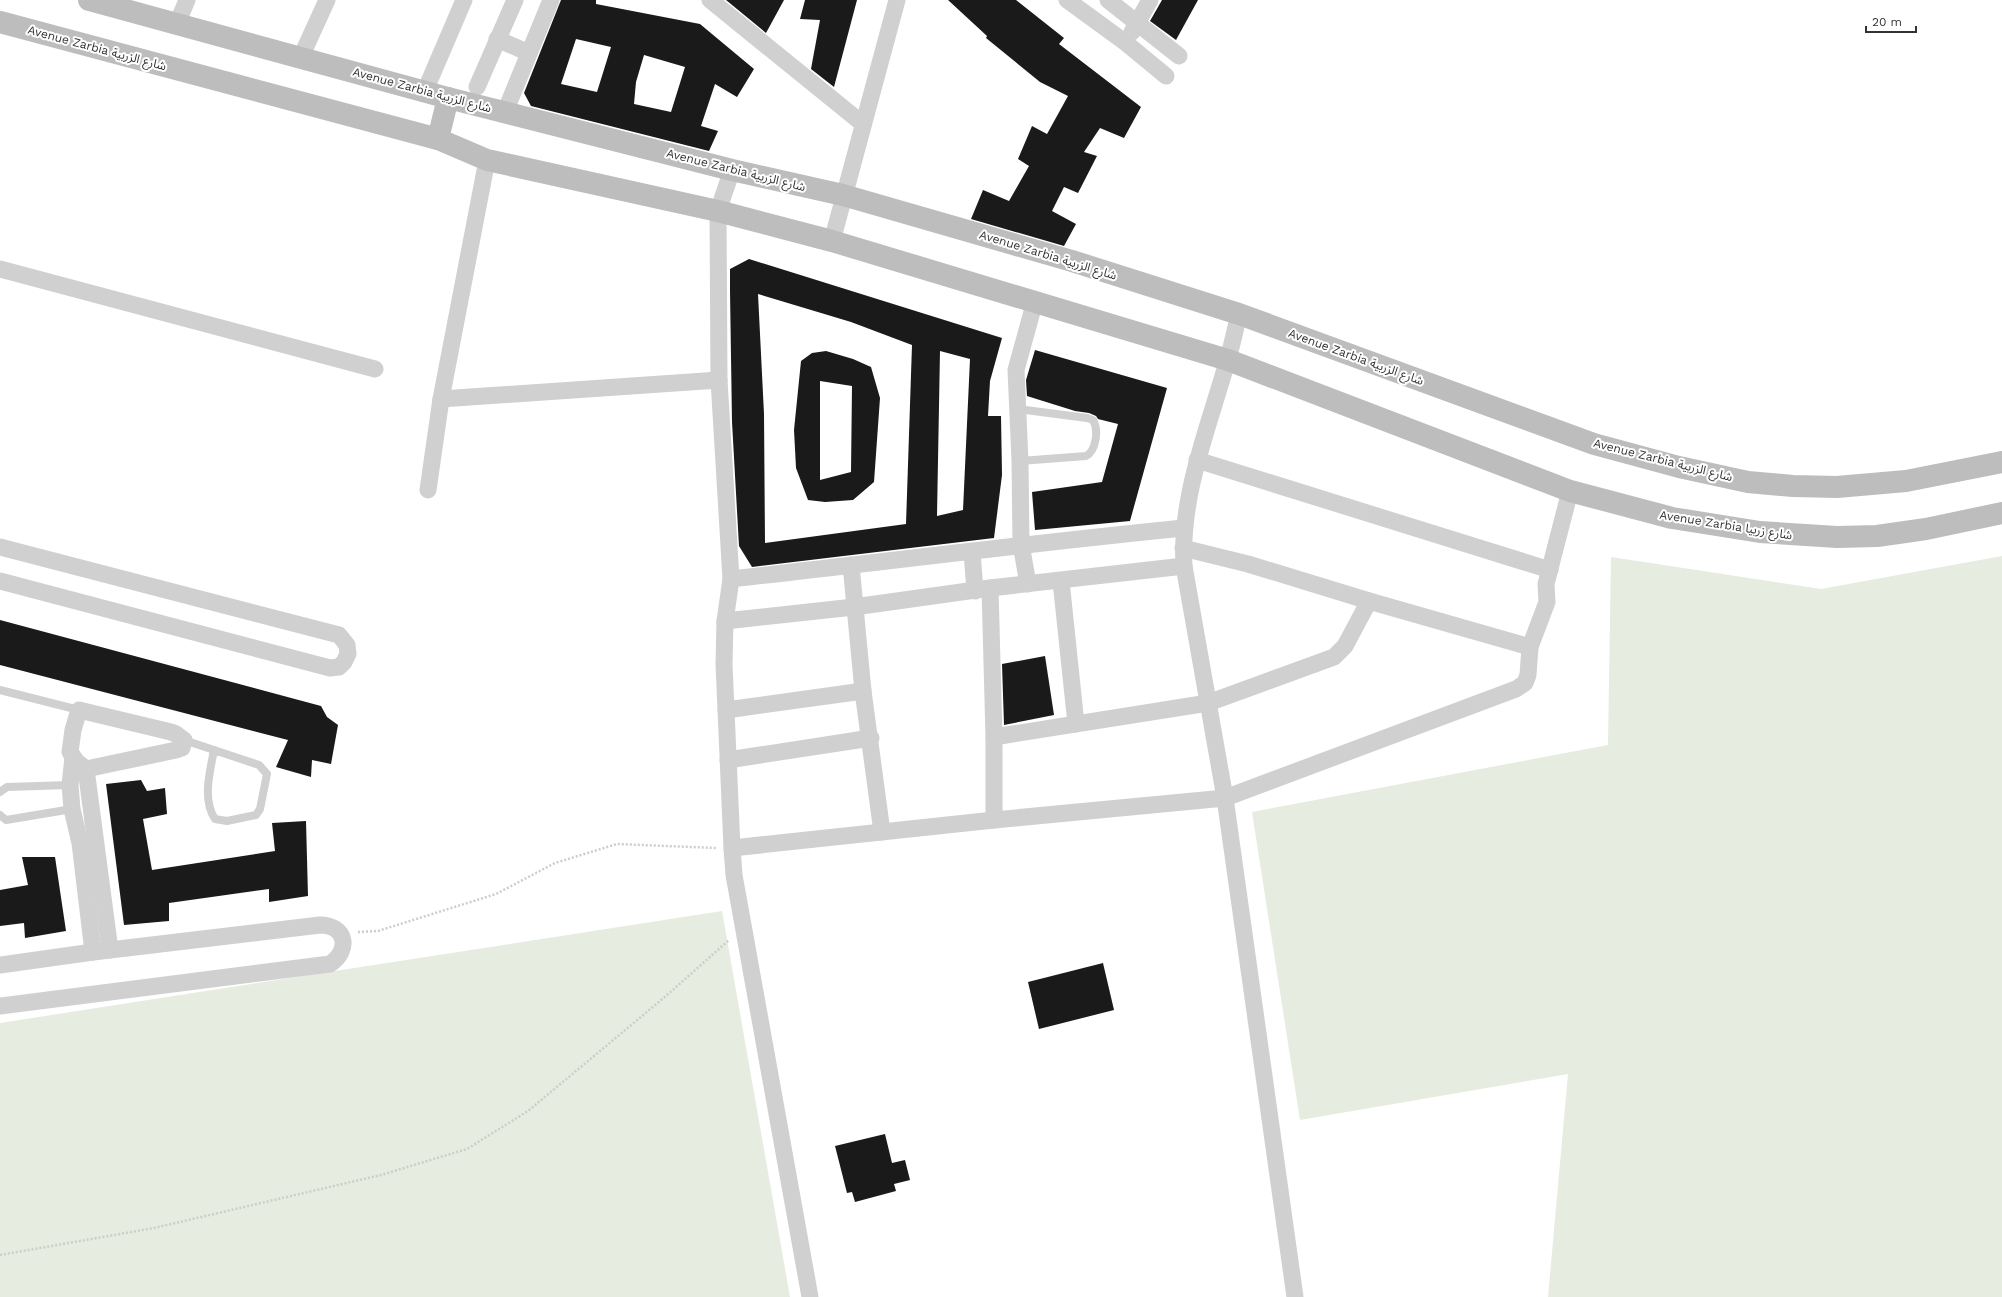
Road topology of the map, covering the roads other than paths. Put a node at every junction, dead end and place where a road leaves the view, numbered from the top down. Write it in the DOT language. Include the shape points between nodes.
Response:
graph roads {
  1 [pos="89,0"];
  2 [pos="187,0"];
  3 [pos="326,0"];
  4 [pos="464,0"];
  5 [pos="515,0"];
  6 [pos="551,0"];
  7 [pos="710,0"];
  8 [pos="897,0"];
  9 [pos="1067,0"];
  10 [pos="1108,0"];
  11 [pos="1150,0"];
  12 [pos="0,22"];
  13 [pos="1138,23"];
  14 [pos="177,24"];
  15 [pos="498,39"];
  16 [pos="1126,43"];
  17 [pos="529,53"];
  18 [pos="1179,56"];
  19 [pos="301,58"];
  20 [pos="1166,76"];
  21 [pos="477,87"];
  22 [pos="425,91"];
  23 [pos="448,98"];
  24 [pos="505,112"];
  25 [pos="863,124"];
  26 [pos="438,139"];
  27 [pos="487,160"];
  28 [pos="732,170"];
  29 [pos="843,195"];
  30 [pos="718,211"];
  31 [pos="832,241"];
  32 [pos="0,269"];
  33 [pos="1035,301"];
  34 [pos="1239,314"];
  35 [pos="1228,360"];
  36 [pos="375,369"];
  37 [pos="720,380"];
  38 [pos="441,399"];
  39 [pos="1018,409"];
  40 [pos="1197,460"];
  41 [pos="1020,462"];
  42 [pos="2002,462"];
  43 [pos="428,490"];
  44 [pos="1570,492"];
  45 [pos="2002,513"];
  46 [pos="1184,528"];
  47 [pos="1021,544"];
  48 [pos="0,547"];
  49 [pos="1183,548"];
  50 [pos="972,552"];
  51 [pos="851,566"];
  52 [pos="1184,566"];
  53 [pos="1550,570"];
  54 [pos="732,579"];
  55 [pos="0,581"];
  56 [pos="1061,581"];
  57 [pos="1028,584"];
  58 [pos="983,589"];
  59 [pos="1369,601"];
  60 [pos="854,608"];
  61 [pos="725,621"];
  62 [pos="1530,647"];
  63 [pos="0,690"];
  64 [pos="863,691"];
  65 [pos="1208,703"];
  66 [pos="79,710"];
  67 [pos="726,710"];
  68 [pos="1076,724"];
  69 [pos="994,737"];
  70 [pos="871,738"];
  71 [pos="184,740"];
  72 [pos="214,750"];
  73 [pos="73,757"];
  74 [pos="728,760"];
  75 [pos="86,769"];
  76 [pos="70,785"];
  77 [pos="0,792"];
  78 [pos="1225,798"];
  79 [pos="72,809"];
  80 [pos="0,815"];
  81 [pos="994,820"];
  82 [pos="882,832"];
  83 [pos="732,848"];
  84 [pos="110,950"];
  85 [pos="93,952"];
  86 [pos="0,965"];
  87 [pos="0,1006"];
  88 [pos="810,1297"];
  89 [pos="1295,1297"];
  1 -- 14 [label="main road, Avenue Zarbia شارع الزربية"];
  2 -- 14 [label="street"];
  3 -- 19 [label="street"];
  4 -- 22 [label="street"];
  5 -- 15 [label="street"];
  6 -- 17 [label="street"];
  7 -- 25 [label="street"];
  8 -- 25 [label="street"];
  9 -- 16 [label="street"];
  10 -- 13 [label="street"];
  11 -- 13 [label="street"];
  12 -- 26 [label="main road, Avenue Zarbia شارع الزربية"];
  13 -- 16 [label="street"];
  13 -- 18 [label="street"];
  14 -- 19 [label="main road, Avenue Zarbia شارع الزربية"];
  15 -- 17 [label="street"];
  15 -- 21 [label="street"];
  16 -- 20 [label="street"];
  17 -- 24 [label="street"];
  19 -- 22 [label="main road, Avenue Zarbia شارع الزربية"];
  22 -- 23 [label="main road, Avenue Zarbia شارع الزربية"];
  23 -- 24 [label="main road, Avenue Zarbia شارع الزربية"];
  23 -- 26 [label="main road"];
  24 -- 28 [label="main road, Avenue Zarbia شارع الزربية"];
  25 -- 29 [label="street"];
  26 -- 27 [label="main road, Avenue Zarbia شارع الزربية"];
  27 -- 30 [label="main road, Avenue Zarbia شارع الزربية"];
  27 -- 38 [label="street"];
  28 -- 29 [label="main road, Avenue Zarbia شارع الزربية"];
  28 -- 30 [label="street"];
  29 -- 31 [label="street"];
  29 -- 34 [label="main road, Avenue Zarbia شارع الزربية"];
  30 -- 31 [label="main road, Avenue Zarbia شارع الزربية"];
  30 -- 37 [label="street"];
  31 -- 33 [label="main road, Avenue Zarbia شارع الزربية"];
  32 -- 36 [label="street"];
  33 -- 35 [label="main road, Avenue Zarbia شارع الزربية"];
  33 -- 39 [label="street" via="1016,370"];
  34 -- 35 [label="street"];
  34 -- 42 [label="main road, Avenue Zarbia شارع الزربية" via="1594,444 1748,482 1793,486 1870,486 1906,482"];
  35 -- 40 [label="street"];
  35 -- 44 [label="main road, Avenue Zarbia شارع الزربية"];
  37 -- 38 [label="street"];
  37 -- 54 [label="street"];
  38 -- 43 [label="street"];
  39 -- 41 [label="street"];
  39 -- 41 [label="lane" via="1087,418 1093,420 1096,425 1094,449 1091,454"];
  40 -- 46 [label="street"];
  40 -- 53 [label="street"];
  41 -- 47 [label="street"];
  44 -- 45 [label="main road, Avenue Zarbia شارع زربيا" via="1672,518 1803,536 1877,536"];
  44 -- 53 [label="street"];
  46 -- 47 [label="street"];
  46 -- 49 [label="street"];
  47 -- 50 [label="street"];
  47 -- 57 [label="street"];
  48 -- 55 [label="street" via="339,635 347,645 348,654 339,667 330,668"];
  49 -- 52 [label="street"];
  49 -- 59 [label="street" via="1248,564"];
  50 -- 51 [label="street"];
  50 -- 58 [label="street"];
  51 -- 54 [label="street"];
  51 -- 60 [label="street"];
  52 -- 56 [label="street"];
  52 -- 65 [label="street"];
  53 -- 62 [label="street" via="1546,584 1548,602"];
  54 -- 61 [label="street"];
  56 -- 57 [label="street"];
  56 -- 68 [label="street"];
  57 -- 58 [label="street"];
  58 -- 60 [label="street"];
  58 -- 69 [label="street"];
  59 -- 62 [label="street"];
  59 -- 65 [label="street" via="1345,646 1334,657"];
  60 -- 61 [label="street"];
  60 -- 64 [label="street"];
  61 -- 67 [label="street"];
  62 -- 78 [label="street" via="1528,675 1525,683 1516,689"];
  63 -- 66 [label="lane"];
  64 -- 67 [label="street"];
  64 -- 70 [label="street"];
  65 -- 68 [label="street"];
  65 -- 78 [label="street"];
  66 -- 71 [label="street" via="171,732"];
  66 -- 73 [label="street" via="71,744 70,752"];
  67 -- 74 [label="street"];
  68 -- 69 [label="street"];
  69 -- 81 [label="street"];
  70 -- 74 [label="street"];
  70 -- 82 [label="street"];
  71 -- 72 [label="lane"];
  71 -- 75 [label="street" via="182,748 176,750"];
  72 -- 72 [label="lane" via="265,769 267,774 260,809 256,815 227,821 216,819 212,813 209,807 209,784"];
  73 -- 75 [label="street"];
  73 -- 76 [label="street"];
  74 -- 83 [label="street"];
  75 -- 84 [label="street"];
  76 -- 77 [label="lane" via="7,788"];
  76 -- 79 [label="street"];
  78 -- 81 [label="street"];
  78 -- 89 [label="street"];
  79 -- 80 [label="lane" via="6,820"];
  79 -- 85 [label="street" via="80,843"];
  81 -- 82 [label="street"];
  82 -- 83 [label="street"];
  83 -- 88 [label="street" via="734,875"];
  84 -- 85 [label="street"];
  84 -- 87 [label="street" via="320,925 334,927 343,941 343,950 330,964"];
  85 -- 86 [label="street"];
}
